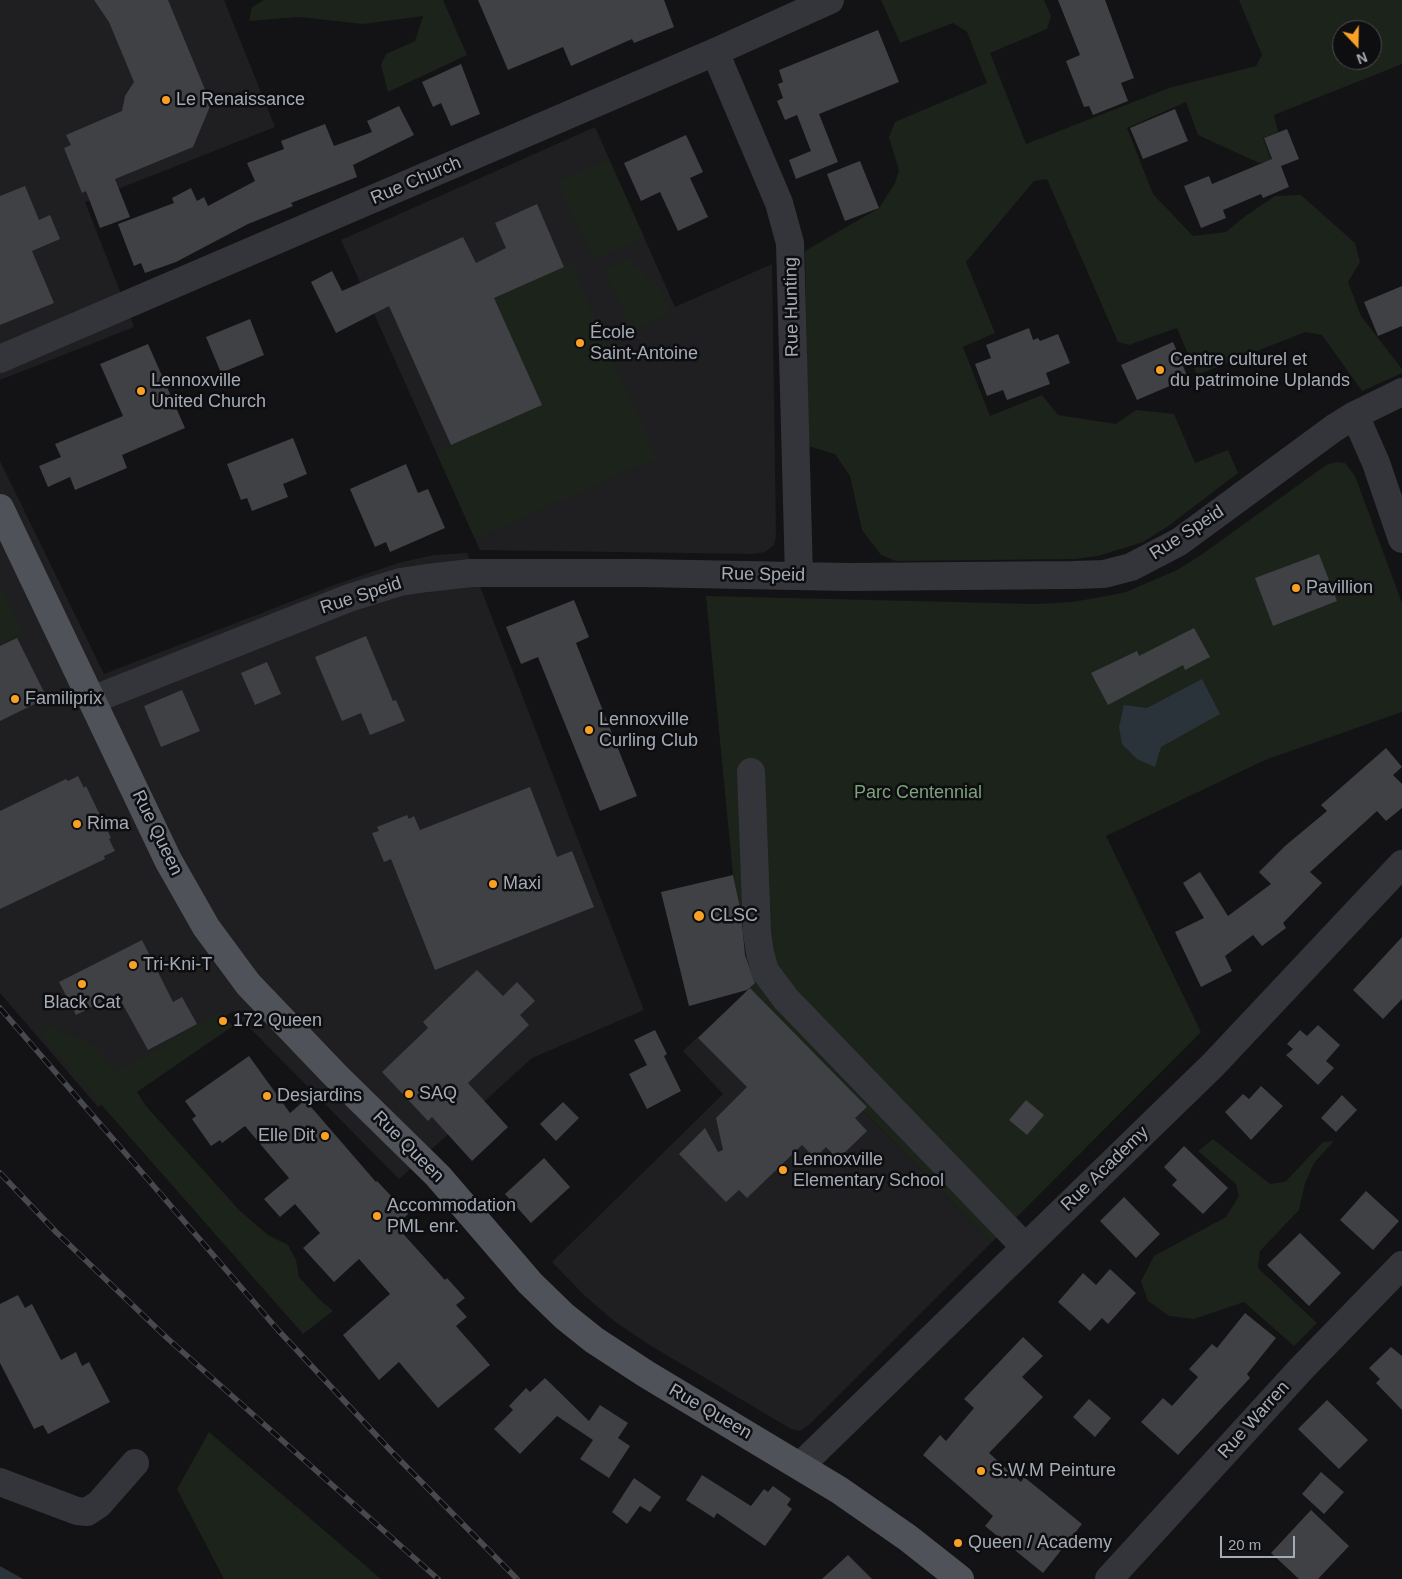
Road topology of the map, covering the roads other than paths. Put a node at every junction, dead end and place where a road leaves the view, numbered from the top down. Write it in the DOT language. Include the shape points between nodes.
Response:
graph roads {
  1 [pos="830,0"];
  2 [pos="715,52"];
  3 [pos="0,359"];
  4 [pos="1402,392"];
  5 [pos="1355,415"];
  6 [pos="0,508"];
  7 [pos="1402,539"];
  8 [pos="7,542"];
  9 [pos="800,576"];
  10 [pos="92,700"];
  11 [pos="751,772"];
  12 [pos="1402,864"];
  13 [pos="1025,1247"];
  14 [pos="1402,1265"];
  15 [pos="135,1463"];
  16 [pos="800,1466"];
  17 [pos="0,1482"];
  18 [pos="960,1579"];
  19 [pos="1109,1579"];
  1 -- 2 [label="street, Rue Church"];
  2 -- 3 [label="street, Rue Church"];
  2 -- 9 [label="street, Rue Hunting" via="782,212 790,243"];
  4 -- 5 [label="street, Rue Speid"];
  5 -- 7 [label="street" via="1376,463"];
  5 -- 9 [label="street, Rue Speid" via="1179,542 1132,567 1104,574 1072,575"];
  6 -- 8 [label="main road, Rue Queen"];
  8 -- 10 [label="main road, Rue Queen"];
  9 -- 10 [label="street, Rue Speid" via="640,572 471,573 400,582 325,607"];
  10 -- 16 [label="main road, Rue Queen" via="188,898 227,958 253,990 438,1176 530,1283 564,1316 646,1374"];
  11 -- 13 [label="street" via="757,933 765,971 786,999"];
  12 -- 13 [label="street, Rue Academy" via="1213,1065"];
  13 -- 16 [label="street, Rue Academy"];
  14 -- 19 [label="street, Rue Warren" via="1320,1348"];
  15 -- 17 [label="street" via="100,1504 87,1512"];
  16 -- 18 [label="main road, Rue Queen" via="908,1538"];
}
